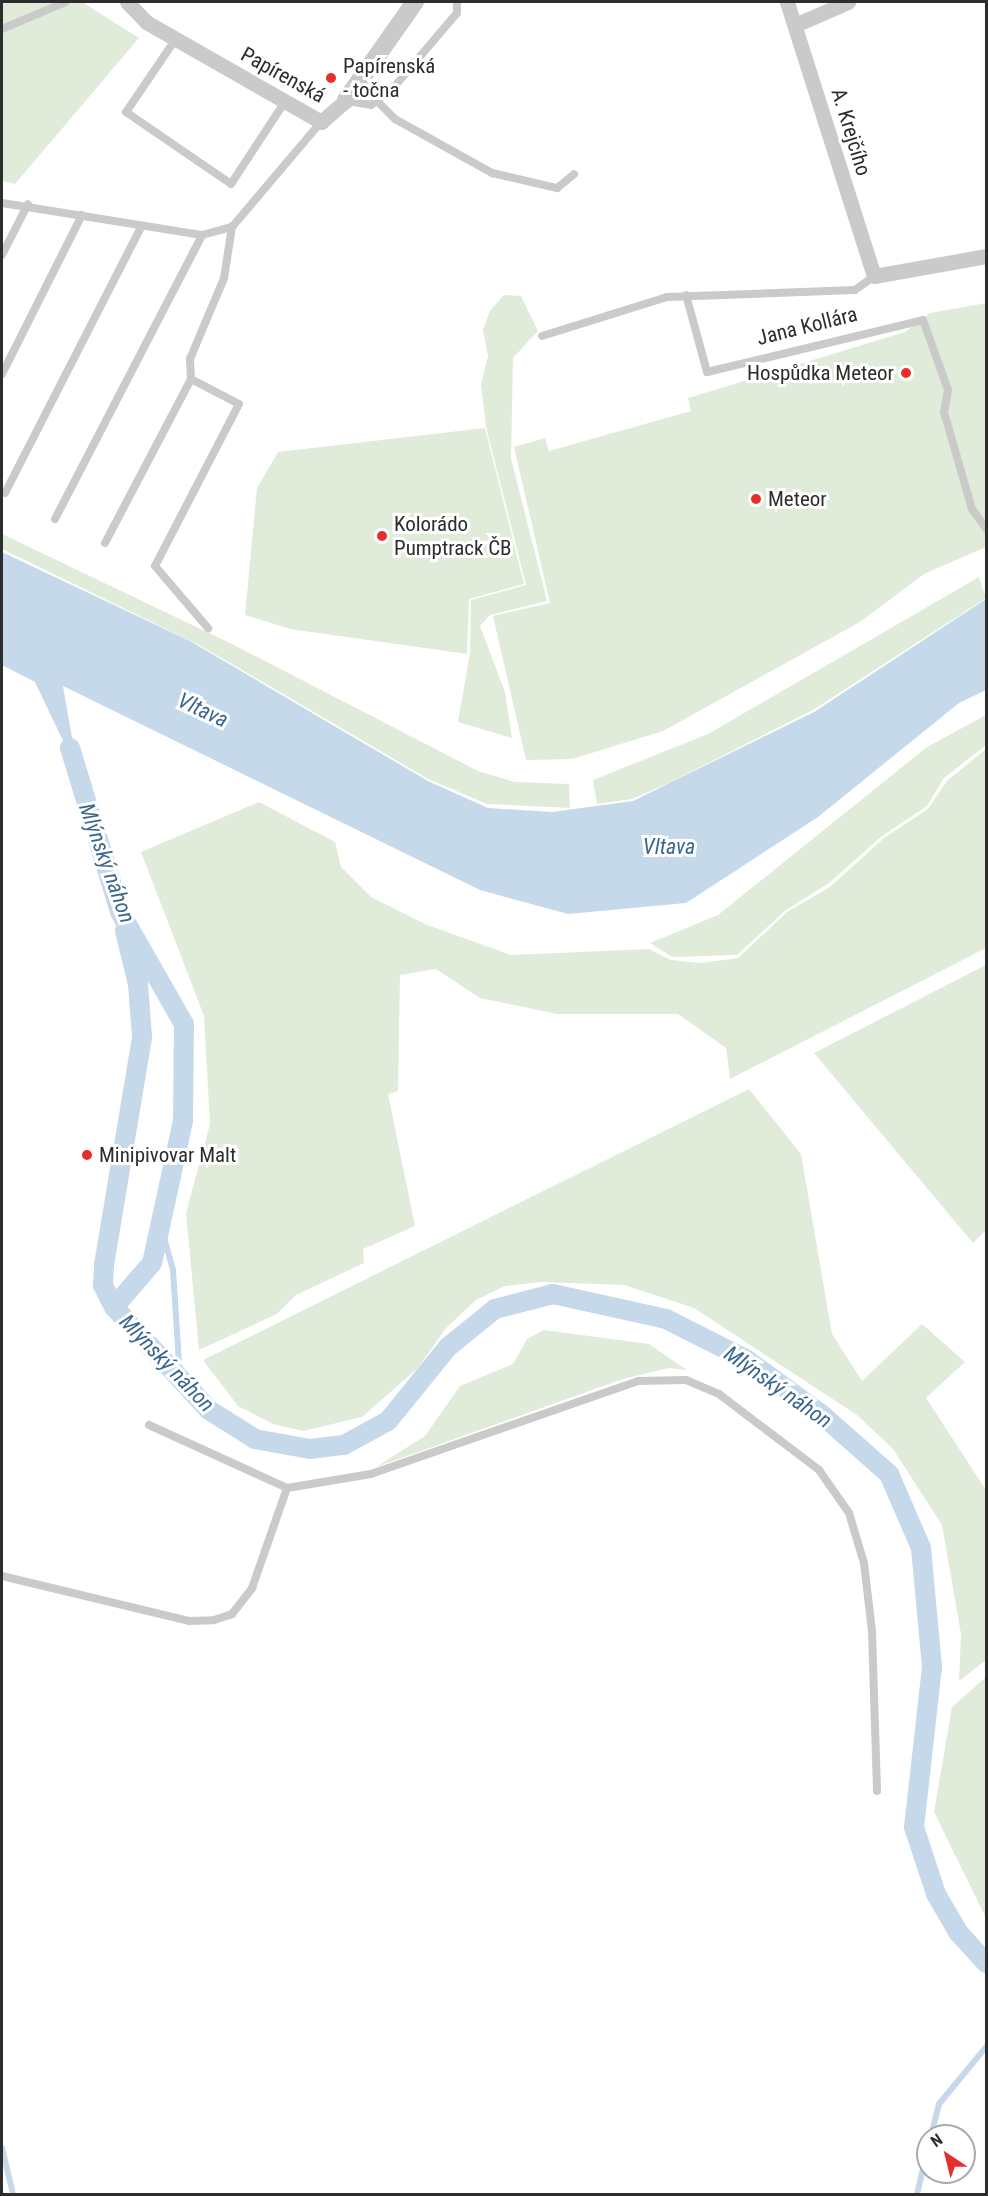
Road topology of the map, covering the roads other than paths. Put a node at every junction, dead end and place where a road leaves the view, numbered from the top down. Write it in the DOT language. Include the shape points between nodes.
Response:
graph roads {
  1 [pos="66,2"];
  2 [pos="127,2"];
  3 [pos="415,2"];
  4 [pos="457,2"];
  5 [pos="788,2"];
  6 [pos="848,2"];
  7 [pos="795,25"];
  8 [pos="2,29"];
  9 [pos="175,40"];
  10 [pos="346,100"];
  11 [pos="376,100"];
  12 [pos="284,103"];
  13 [pos="321,122"];
  14 [pos="574,174"];
  15 [pos="2,203"];
  16 [pos="28,204"];
  17 [pos="82,216"];
  18 [pos="141,227"];
  19 [pos="232,227"];
  20 [pos="202,235"];
  21 [pos="2,255"];
  22 [pos="987,256"];
  23 [pos="874,276"];
  24 [pos="686,296"];
  25 [pos="542,336"];
  26 [pos="2,374"];
  27 [pos="191,379"];
  28 [pos="5,494"];
  29 [pos="55,519"];
  30 [pos="987,528"];
  31 [pos="105,543"];
  32 [pos="208,628"];
  33 [pos="149,1425"];
  34 [pos="287,1488"];
  35 [pos="2,1576"];
  36 [pos="877,1791"];
  1 -- 8 [label="lane"];
  2 -- 9 [label="street, Papírenská"];
  3 -- 10 [label="street, Papírenská"];
  4 -- 11 [label="lane" via="457,13 394,87"];
  5 -- 7 [label="street, A. Krejčího"];
  6 -- 7 [label="street"];
  7 -- 23 [label="street, A. Krejčího"];
  9 -- 12 [label="street, Papírenská"];
  9 -- 12 [label="lane" via="126,112 231,184"];
  10 -- 11 [label="lane" via="371,105"];
  10 -- 13 [label="street, Papírenská"];
  11 -- 14 [label="lane" via="395,119 492,173 557,188"];
  12 -- 13 [label="street, Papírenská"];
  13 -- 19 [label="lane"];
  15 -- 16 [label="lane"];
  16 -- 17 [label="lane"];
  16 -- 21 [label="lane"];
  17 -- 18 [label="lane"];
  17 -- 26 [label="lane"];
  18 -- 20 [label="lane"];
  18 -- 28 [label="lane"];
  19 -- 20 [label="lane"];
  19 -- 27 [label="lane" via="224,278 190,359"];
  20 -- 29 [label="lane"];
  22 -- 23 [label="street, Jana Kollára"];
  23 -- 24 [label="lane, Jana Kollára" via="855,290"];
  24 -- 25 [label="lane, Jana Kollára"];
  24 -- 30 [label="lane, Jana Kollára" via="707,372 923,320 948,390 944,412 972,509"];
  27 -- 31 [label="lane"];
  27 -- 32 [label="lane" via="240,405 155,566"];
  33 -- 34 [label="lane"];
  34 -- 35 [label="lane" via="252,1588 232,1614 214,1620 189,1621"];
  34 -- 36 [label="lane" via="370,1474 638,1381 686,1380 719,1394 819,1470 849,1514 864,1563 872,1631"];
}
